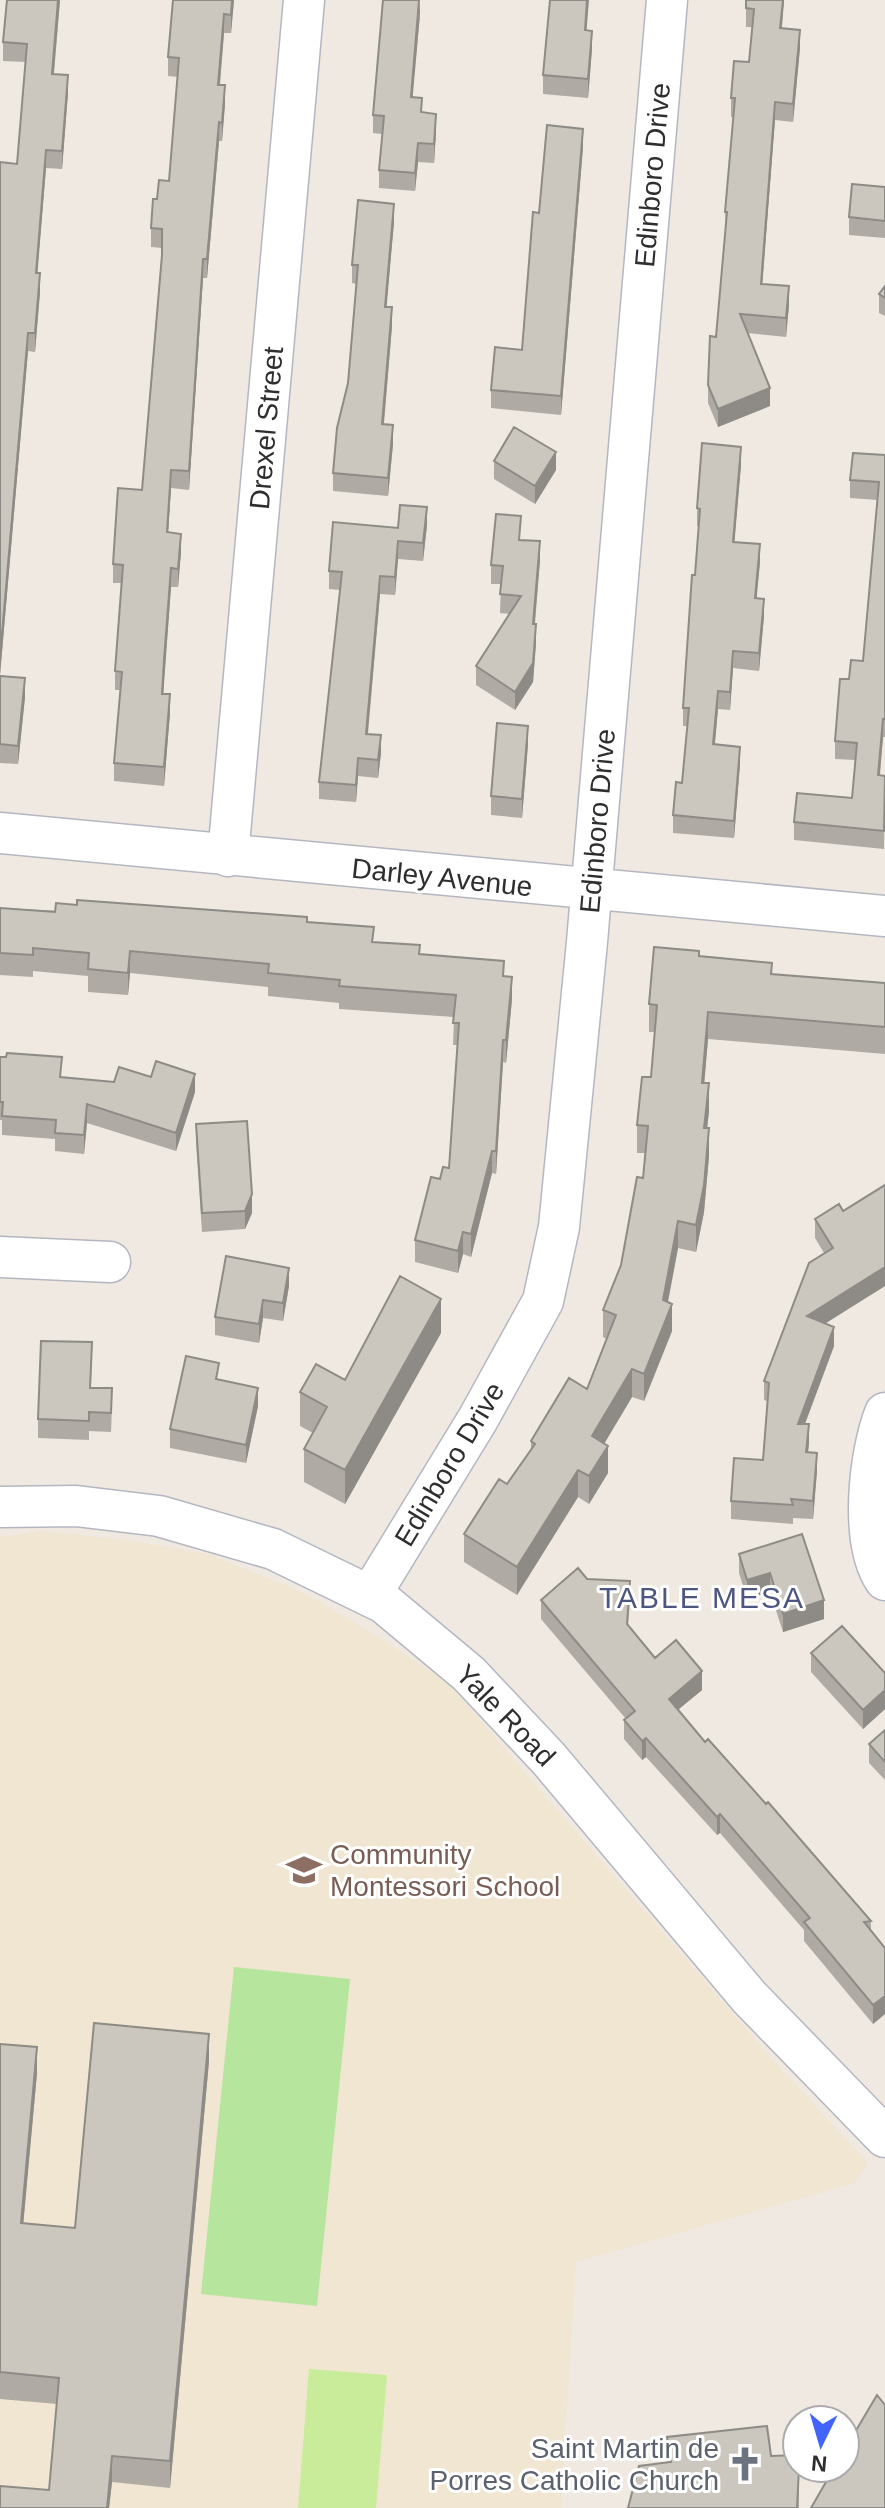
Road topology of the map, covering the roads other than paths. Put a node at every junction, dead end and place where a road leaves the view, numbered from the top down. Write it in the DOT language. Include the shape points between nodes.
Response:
graph roads {
  1 [pos="304,0"];
  2 [pos="667,0"];
  3 [pos="0,833"];
  4 [pos="228,856"];
  5 [pos="590,890"];
  6 [pos="885,916"];
  7 [pos="0,1257"];
  8 [pos="110,1262"];
  9 [pos="885,1413"];
  10 [pos="0,1507"];
  11 [pos="885,1580"];
  12 [pos="371,1594"];
  13 [pos="883,2131"];
  1 -- 4 [label="street, Drexel Street"];
  2 -- 5 [label="street, Edinboro Drive"];
  3 -- 4 [label="street, Darley Avenue"];
  4 -- 5 [label="street, Darley Avenue"];
  5 -- 6 [label="street, Darley Avenue"];
  5 -- 12 [label="street, Edinboro Drive" via="559,1227 543,1301"];
  7 -- 8 [label="street"];
  9 -- 11 [label="street" via="868,1494 874,1555"];
  10 -- 12 [label="street, Yale Road" via="76,1506 159,1516 273,1549"];
  12 -- 13 [label="street, Yale Road" via="469,1674 558,1768 749,1997"];
}
